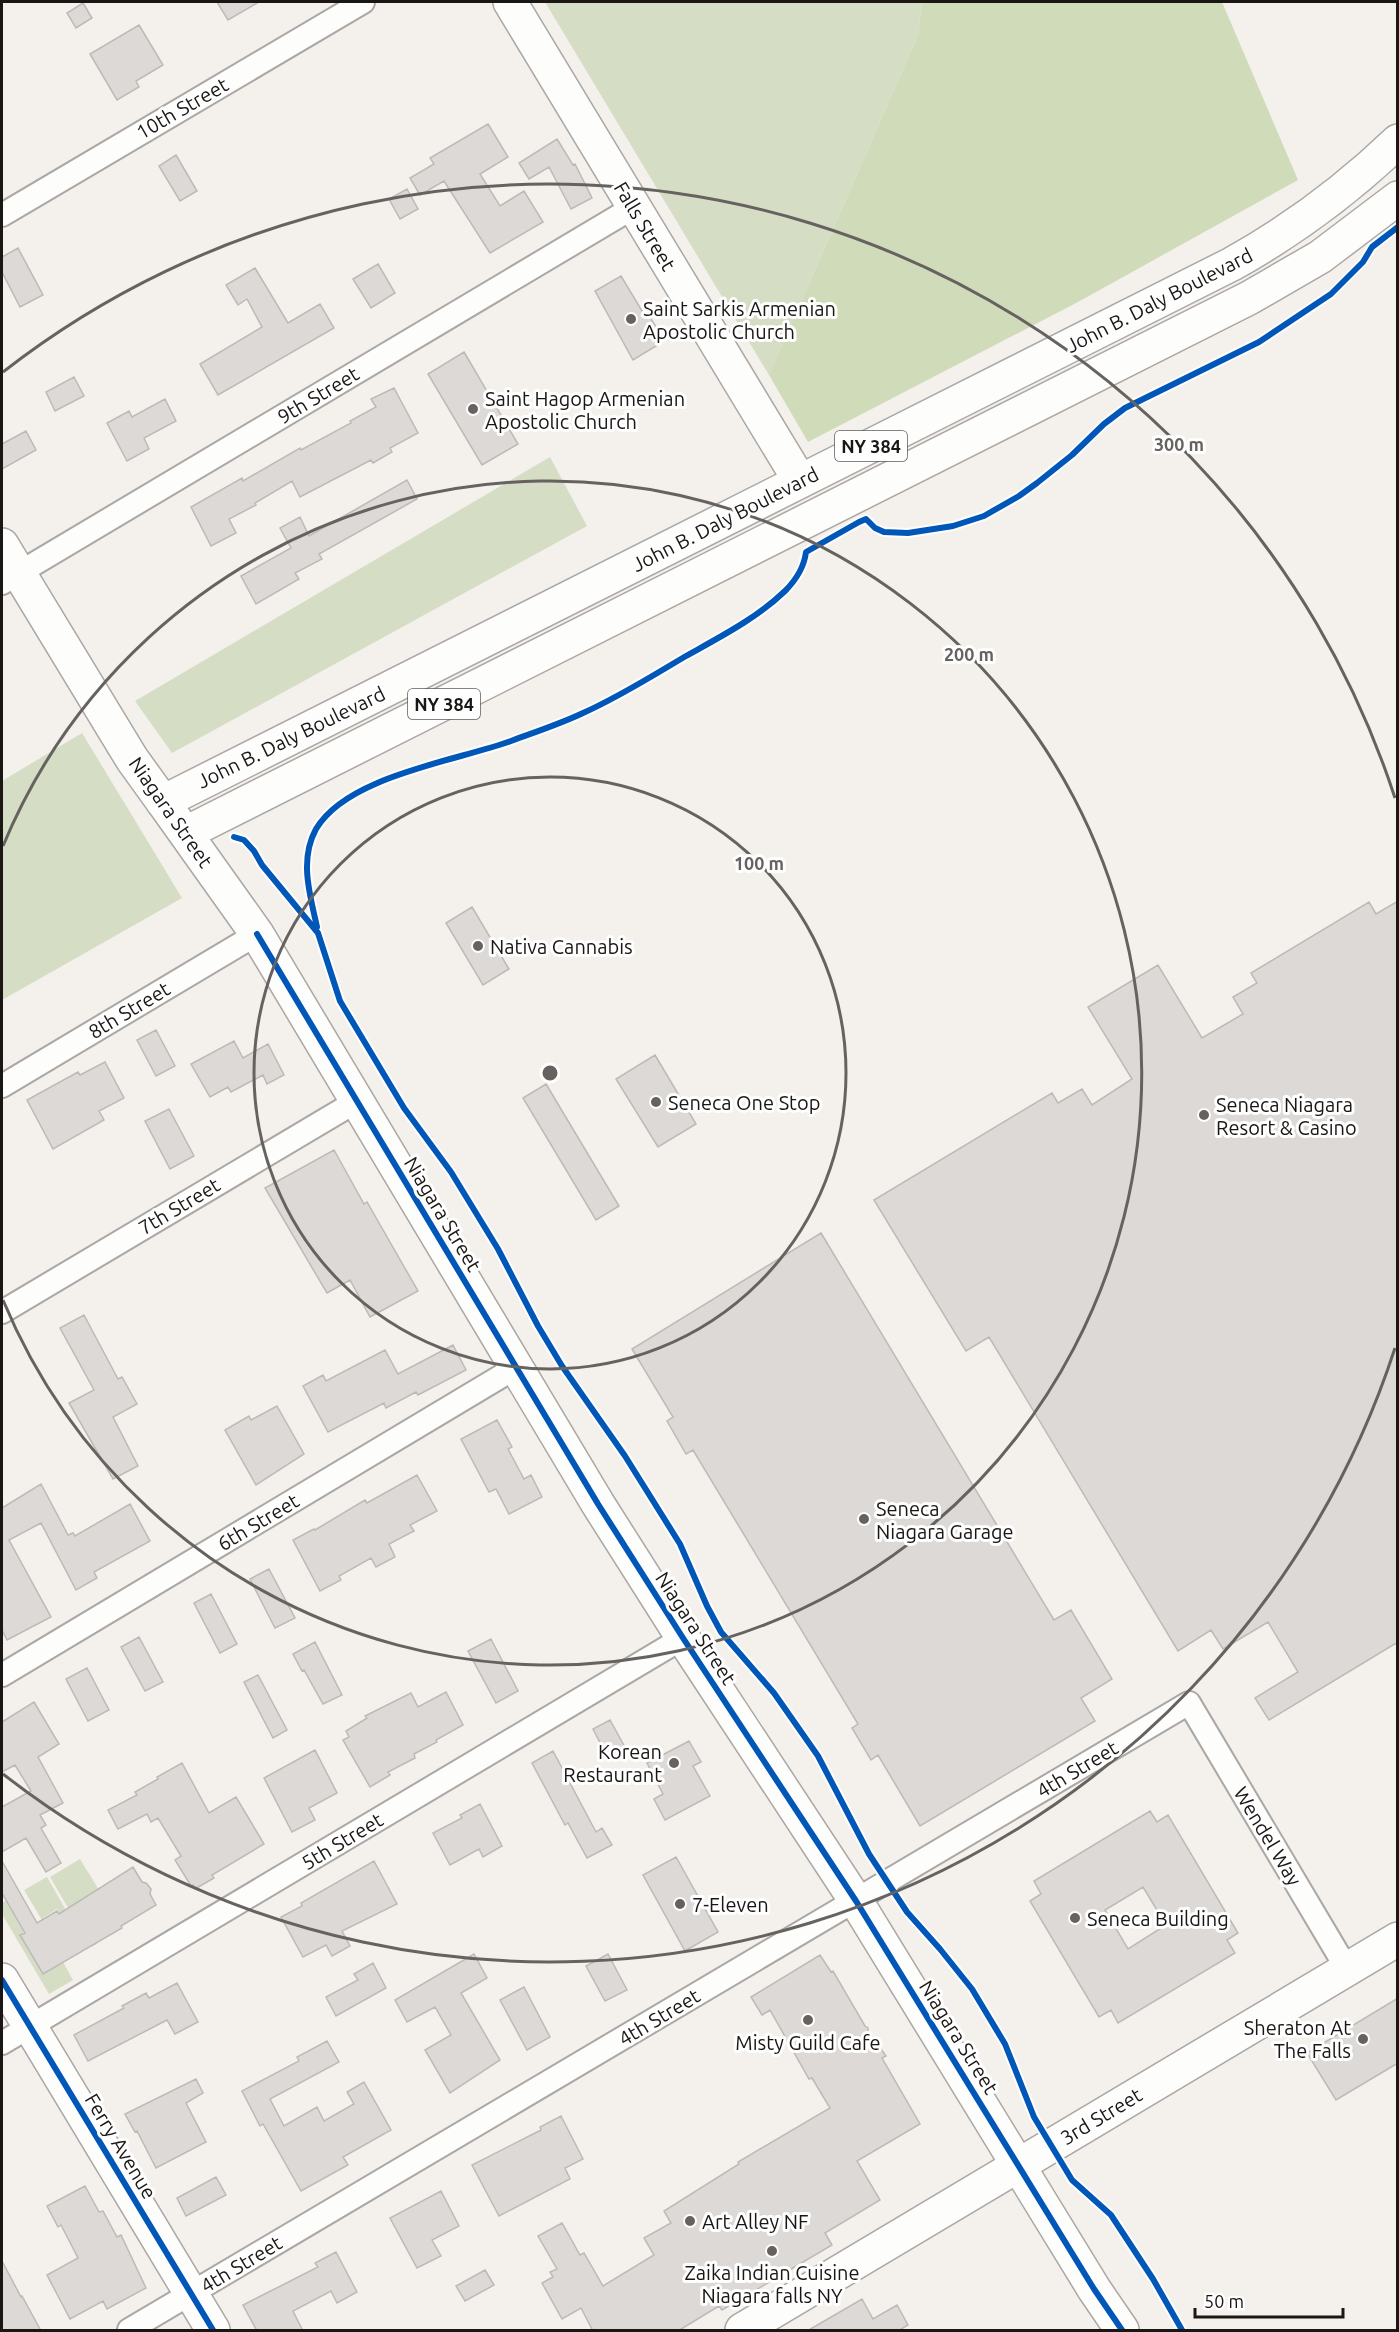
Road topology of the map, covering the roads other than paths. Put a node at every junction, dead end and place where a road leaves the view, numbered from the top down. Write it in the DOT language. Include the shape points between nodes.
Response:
graph roads {
  1 [pos="363,2"];
  2 [pos="510,2"];
  3 [pos="1398,141"];
  4 [pos="1398,198"];
  5 [pos="634,207"];
  6 [pos="2,215"];
  7 [pos="800,481"];
  8 [pos="2,545"];
  9 [pos="10,578"];
  10 [pos="163,802"];
  11 [pos="186,833"];
  12 [pos="256,934"];
  13 [pos="2,1086"];
  14 [pos="357,1101"];
  15 [pos="2,1311"];
  16 [pos="515,1368"];
  17 [pos="682,1638"];
  18 [pos="2,1675"];
  19 [pos="1189,1703"];
  20 [pos="856,1900"];
  21 [pos="1398,1939"];
  22 [pos="1347,1969"];
  23 [pos="2,1980"];
  24 [pos="30,2026"];
  25 [pos="2,2043"];
  26 [pos="1019,2165"];
  27 [pos="191,2294"];
  28 [pos="129,2331"];
  29 [pos="213,2331"];
  30 [pos="742,2331"];
  31 [pos="1122,2331"];
  1 -- 6 [label="street, 10th Street"];
  2 -- 5 [label="main road, Falls Street"];
  3 -- 7 [label="main road, John B. Daly Boulevard / NY 384" via="1323,206 1252,252"];
  4 -- 11 [label="main road, John B. Daly Boulevard / NY 384" via="1320,257 1249,298"];
  5 -- 7 [label="main road, Falls Street"];
  5 -- 9 [label="street, 9th Street"];
  7 -- 10 [label="main road, John B. Daly Boulevard / NY 384"];
  8 -- 9 [label="main road, Niagara Street"];
  9 -- 10 [label="main road, Niagara Street"];
  10 -- 11 [label="main road, Niagara Street"];
  11 -- 12 [label="main road, Niagara Street"];
  12 -- 13 [label="street, 8th Street"];
  12 -- 14 [label="main road, Niagara Street"];
  14 -- 15 [label="street, 7th Street"];
  14 -- 16 [label="main road, Niagara Street"];
  16 -- 17 [label="main road, Niagara Street"];
  16 -- 18 [label="street, 6th Street"];
  17 -- 20 [label="main road, Niagara Street"];
  17 -- 24 [label="street, 5th Street"];
  19 -- 20 [label="street, 4th Street"];
  19 -- 22 [label="street, Wendel Way"];
  20 -- 26 [label="main road, Niagara Street"];
  20 -- 27 [label="street, 4th Street"];
  21 -- 22 [label="main road, 3rd Street"];
  22 -- 26 [label="main road, 3rd Street"];
  23 -- 24 [label="main road, Ferry Avenue"];
  24 -- 25 [label="street, 5th Street"];
  24 -- 27 [label="main road, Ferry Avenue"];
  26 -- 30 [label="main road, 3rd Street"];
  26 -- 31 [label="main road, Niagara Street"];
  27 -- 28 [label="street, 4th Street"];
  27 -- 29 [label="main road, Ferry Avenue"];
}
